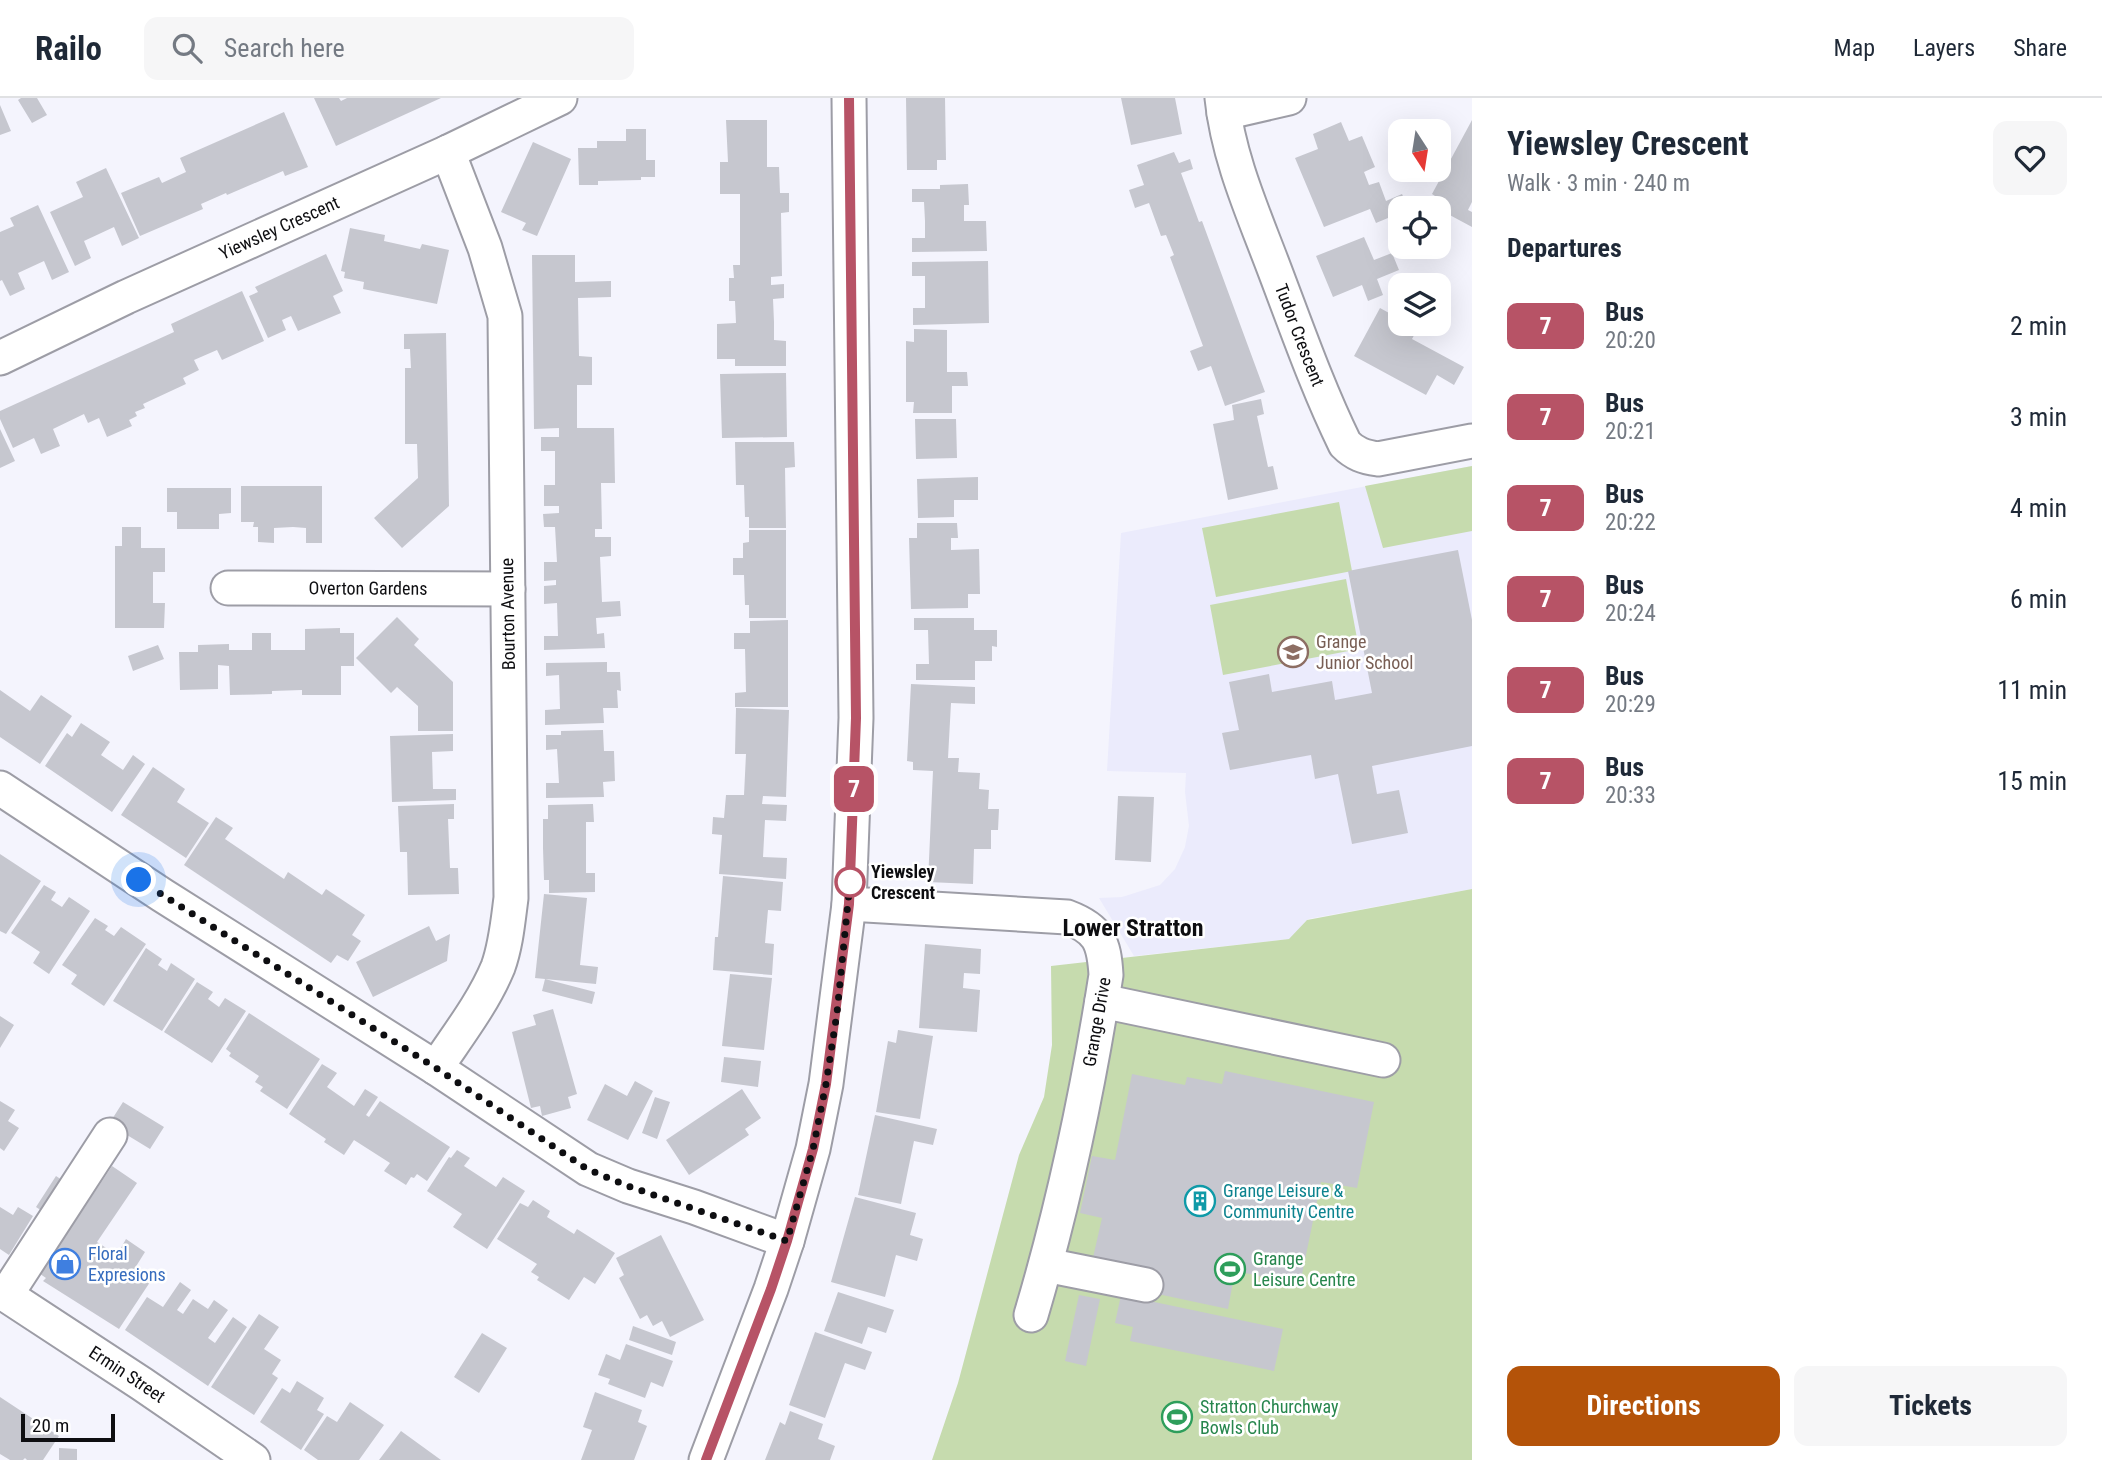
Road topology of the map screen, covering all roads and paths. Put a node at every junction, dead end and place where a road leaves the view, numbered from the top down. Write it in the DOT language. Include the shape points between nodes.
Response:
graph roads {
  1 [pos="560,98"];
  2 [pos="849,98"];
  3 [pos="1289,98"];
  4 [pos="1223,106"];
  5 [pos="448,152"];
  6 [pos="0,358"];
  7 [pos="1472,441"];
  8 [pos="228,588"];
  9 [pos="508,589"];
  10 [pos="0,788"];
  11 [pos="849,904"];
  12 [pos="1102,1001"];
  13 [pos="1383,1060"];
  14 [pos="436,1068"];
  15 [pos="110,1135"];
  16 [pos="787,1241"];
  17 [pos="1046,1265"];
  18 [pos="1146,1285"];
  19 [pos="3,1293"];
  20 [pos="1031,1315"];
  21 [pos="234,1455"];
  22 [pos="706,1460"];
  1 -- 5 [label="street, Yiewsley Crescent"];
  2 -- 11 [label="street" via="856,718"];
  3 -- 4 [label="street"];
  4 -- 7 [label="street, Tudor Crescent" via="1247,197 1345,444 1363,457 1378,459"];
  5 -- 6 [label="street, Yiewsley Crescent"];
  5 -- 9 [label="street, Bourton Avenue" via="505,316"];
  8 -- 9 [label="street, Overton Gardens"];
  9 -- 14 [label="street, Bourton Avenue" via="511,898 507,932 481,1000"];
  10 -- 14 [label="street"];
  11 -- 12 [label="street, Grange Drive" via="1067,917 1087,925 1101,944 1106,975"];
  11 -- 16 [label="street" via="826,1084"];
  12 -- 13 [label="street"];
  12 -- 17 [label="street, Grange Drive" via="1075,1146"];
  14 -- 16 [label="street" via="587,1169"];
  15 -- 19 [label="street"];
  16 -- 22 [label="street"];
  17 -- 18 [label="street"];
  17 -- 20 [label="street, Grange Drive"];
  19 -- 21 [label="street, Ermin Street" via="142,1384"];
}
